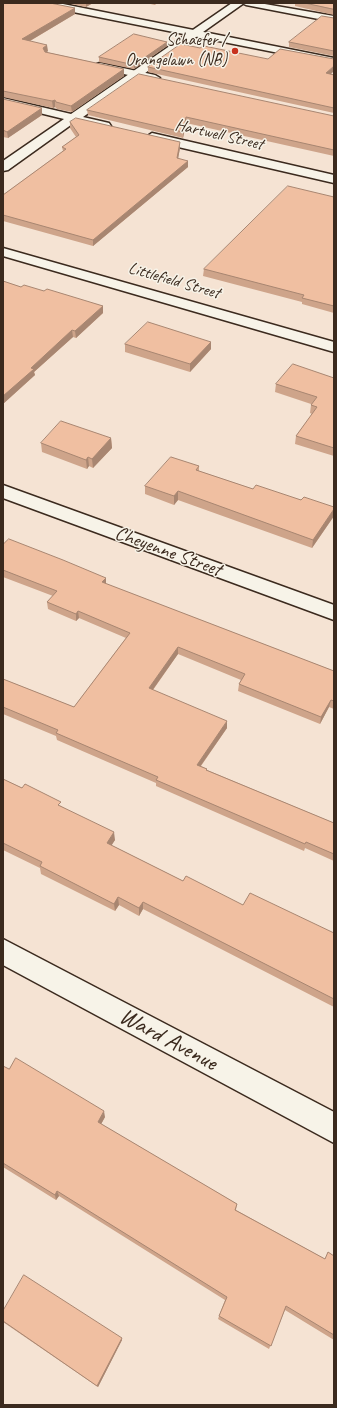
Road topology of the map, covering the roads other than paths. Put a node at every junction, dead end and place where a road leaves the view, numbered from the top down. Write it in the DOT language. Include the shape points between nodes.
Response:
graph roads {
  1 [pos="43,3"];
  2 [pos="239,3"];
  3 [pos="246,3"];
  4 [pos="334,19"];
  5 [pos="196,33"];
  6 [pos="334,61"];
  7 [pos="93,64"];
  8 [pos="137,74"];
  9 [pos="167,81"];
  10 [pos="3,102"];
  11 [pos="73,118"];
  12 [pos="116,128"];
  13 [pos="139,134"];
  14 [pos="3,167"];
  15 [pos="334,179"];
  16 [pos="3,252"];
  17 [pos="334,347"];
  18 [pos="3,491"];
  19 [pos="334,613"];
  20 [pos="3,951"];
  21 [pos="334,1128"];
  1 -- 5 [label="street"];
  2 -- 5 [label="street"];
  3 -- 4 [label="lane"];
  5 -- 6 [label="street"];
  5 -- 8 [label="street"];
  7 -- 8 [label="lane"];
  8 -- 9 [label="lane"];
  8 -- 11 [label="street"];
  10 -- 11 [label="street"];
  11 -- 12 [label="street"];
  11 -- 14 [label="street"];
  13 -- 15 [label="street, Hartwell Street"];
  16 -- 17 [label="street, Littlefield Street"];
  18 -- 19 [label="street, Cheyenne Street"];
  20 -- 21 [label="street, Ward Avenue"];
}
